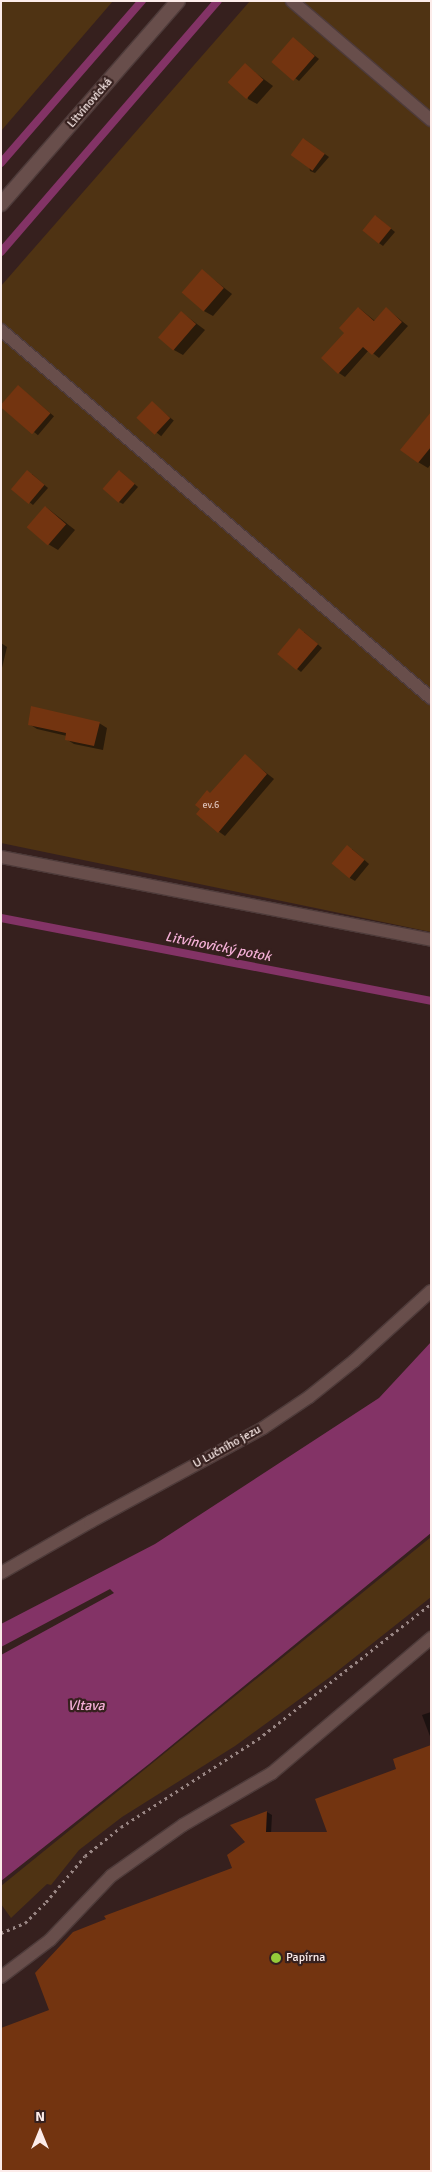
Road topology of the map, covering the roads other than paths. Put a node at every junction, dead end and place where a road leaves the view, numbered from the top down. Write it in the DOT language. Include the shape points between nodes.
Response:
graph roads {
  1 [pos="178,1"];
  2 [pos="292,1"];
  3 [pos="431,120"];
  4 [pos="1,204"];
  5 [pos="1,330"];
  6 [pos="431,698"];
  7 [pos="1,857"];
  8 [pos="431,940"];
  9 [pos="431,1291"];
  10 [pos="1,1573"];
  11 [pos="431,1638"];
  12 [pos="1,1977"];
  1 -- 4 [label="main road, Litvínovická"];
  2 -- 3 [label="lane"];
  5 -- 6 [label="lane"];
  7 -- 8 [label="lane"];
  9 -- 10 [label="lane, U Lučního jezu" via="354,1361 263,1428"];
  11 -- 12 [label="lane" via="272,1773 184,1825 112,1876 50,1940"];
}
